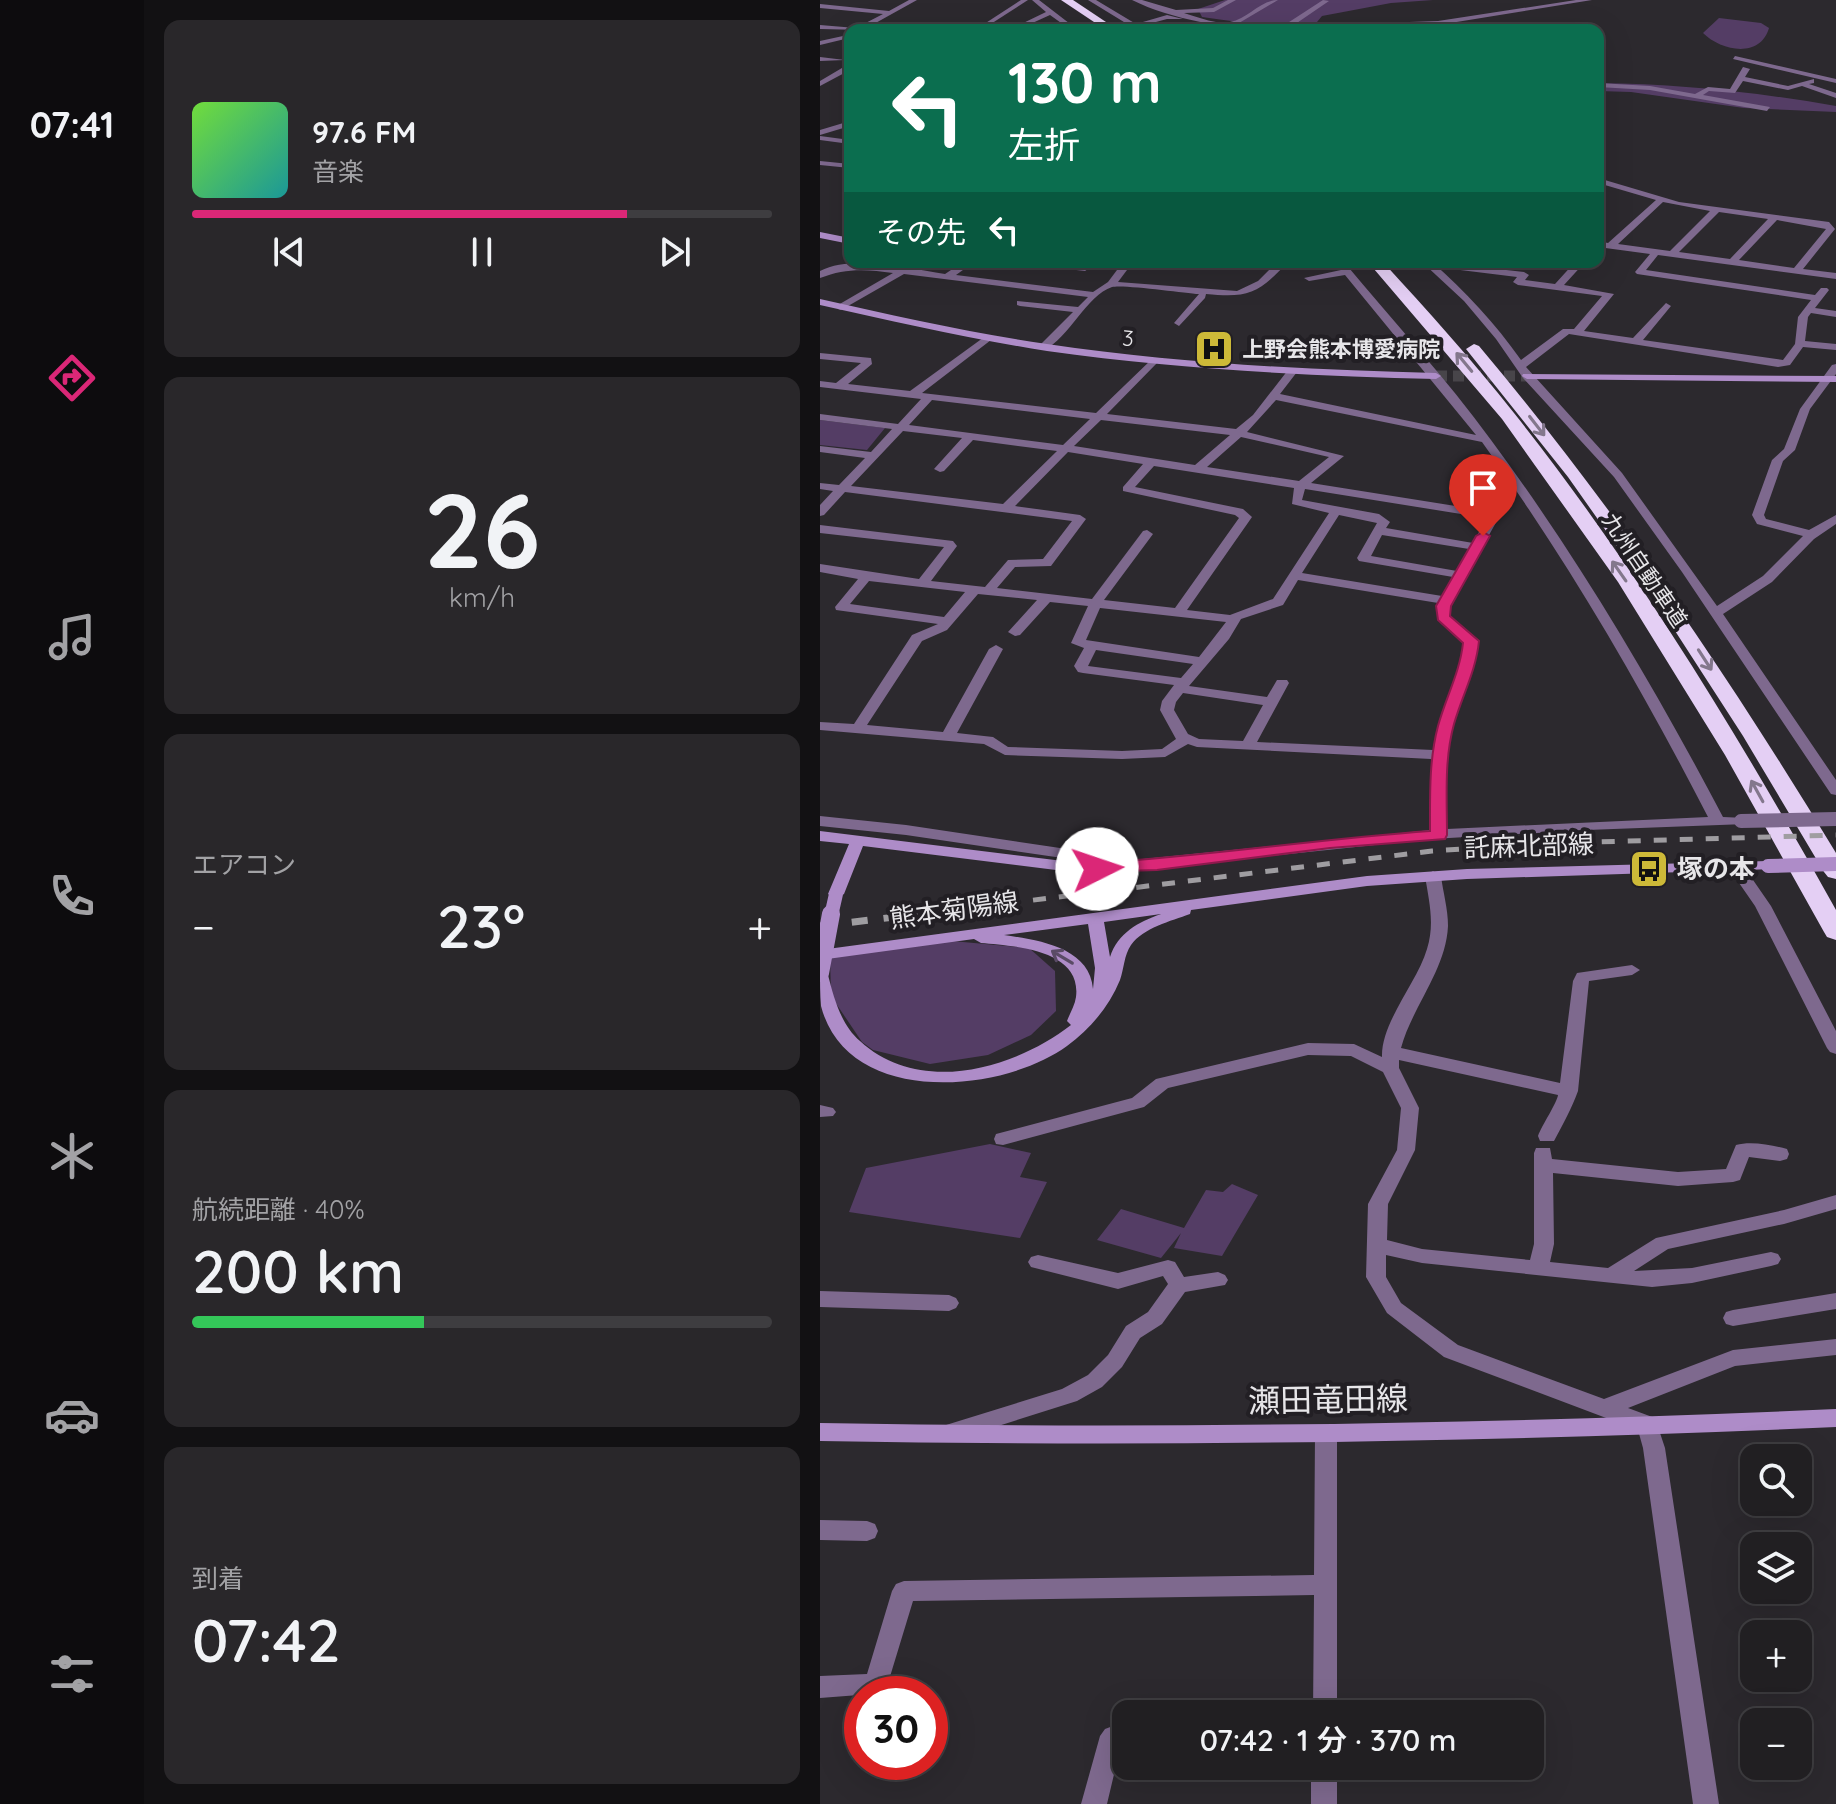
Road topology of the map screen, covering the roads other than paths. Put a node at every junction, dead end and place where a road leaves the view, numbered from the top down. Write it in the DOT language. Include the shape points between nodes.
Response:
graph roads {
  1 [pos="889,0"];
  2 [pos="1025,0"];
  3 [pos="1035,0"];
  4 [pos="1051,0"];
  5 [pos="1066,0"];
  6 [pos="1091,0"];
  7 [pos="1135,0"];
  8 [pos="1183,0"];
  9 [pos="1233,0"];
  10 [pos="1275,0"];
  11 [pos="1589,0"];
  12 [pos="912,1"];
  13 [pos="1326,1"];
  14 [pos="820,6"];
  15 [pos="1159,8"];
  16 [pos="1051,12"];
  17 [pos="892,13"];
  18 [pos="1174,13"];
  19 [pos="858,21"];
  20 [pos="874,22"];
  21 [pos="870,24"];
  22 [pos="987,24"];
  23 [pos="1025,24"];
  24 [pos="1067,24"];
  25 [pos="1088,24"];
  26 [pos="1104,24"];
  27 [pos="1131,24"];
  28 [pos="1149,24"];
  29 [pos="1195,24"];
  30 [pos="1219,24"];
  31 [pos="1234,24"];
  32 [pos="1293,24"];
  33 [pos="1410,24"];
  34 [pos="820,27"];
  35 [pos="844,32"];
  36 [pos="844,34"];
  37 [pos="844,35"];
  38 [pos="820,37"];
  39 [pos="820,43"];
  40 [pos="1735,58"];
  41 [pos="820,59"];
  42 [pos="841,60"];
  43 [pos="1750,61"];
  44 [pos="844,70"];
  45 [pos="1741,78"];
  46 [pos="1821,78"];
  47 [pos="1836,81"];
  48 [pos="820,84"];
  49 [pos="1802,84"];
  50 [pos="1604,85"];
  51 [pos="1696,96"];
  52 [pos="1836,96"];
  53 [pos="1767,109"];
  54 [pos="820,121"];
  55 [pos="844,124"];
  56 [pos="844,124"];
  57 [pos="820,136"];
  58 [pos="844,141"];
  59 [pos="820,163"];
  60 [pos="844,165"];
  61 [pos="1604,184"];
  62 [pos="1662,199"];
  63 [pos="1717,209"];
  64 [pos="1775,217"];
  65 [pos="820,235"];
  66 [pos="844,240"];
  67 [pos="1604,244"];
  68 [pos="1611,245"];
  69 [pos="1656,252"];
  70 [pos="1672,254"];
  71 [pos="1716,260"];
  72 [pos="1732,262"];
  73 [pos="820,266"];
  74 [pos="844,267"];
  75 [pos="891,268"];
  76 [pos="960,268"];
  77 [pos="1123,268"];
  78 [pos="1277,268"];
  79 [pos="1344,268"];
  80 [pos="1380,268"];
  81 [pos="1399,268"];
  82 [pos="1433,268"];
  83 [pos="1468,268"];
  84 [pos="1505,268"];
  85 [pos="1574,268"];
  86 [pos="1774,268"];
  87 [pos="832,269"];
  88 [pos="904,270"];
  89 [pos="1796,271"];
  90 [pos="1347,272"];
  91 [pos="1501,272"];
  92 [pos="820,275"];
  93 [pos="1835,275"];
  94 [pos="948,276"];
  95 [pos="1309,278"];
  96 [pos="1697,280"];
  97 [pos="1111,284"];
  98 [pos="1557,287"];
  99 [pos="1758,289"];
  100 [pos="1095,295"];
  101 [pos="1202,296"];
  102 [pos="1819,298"];
  103 [pos="820,302"];
  104 [pos="1020,303"];
  105 [pos="1666,306"];
  106 [pos="841,307"];
  107 [pos="1080,310"];
  108 [pos="1808,310"];
  109 [pos="1836,314"];
  110 [pos="1179,323"];
  111 [pos="1578,331"];
  112 [pos="1702,337"];
  113 [pos="987,338"];
  114 [pos="1637,340"];
  115 [pos="1800,344"];
  116 [pos="1044,347"];
  117 [pos="1836,347"];
  118 [pos="1691,351"];
  119 [pos="820,356"];
  120 [pos="1153,361"];
  121 [pos="1836,367"];
  122 [pos="1524,371"];
  123 [pos="1292,372"];
  124 [pos="1436,376"];
  125 [pos="1831,379"];
  126 [pos="820,384"];
  127 [pos="839,386"];
  128 [pos="912,395"];
  129 [pos="1273,396"];
  130 [pos="929,397"];
  131 [pos="820,417"];
  132 [pos="1101,417"];
  133 [pos="900,428"];
  134 [pos="1238,433"];
  135 [pos="969,437"];
  136 [pos="1486,440"];
  137 [pos="1063,448"];
  138 [pos="820,449"];
  139 [pos="875,456"];
  140 [pos="1152,461"];
  141 [pos="940,469"];
  142 [pos="1198,469"];
  143 [pos="820,486"];
  144 [pos="1300,486"];
  145 [pos="844,489"];
  146 [pos="1006,508"];
  147 [pos="1336,511"];
  148 [pos="820,512"];
  149 [pos="1836,519"];
  150 [pos="820,529"];
  151 [pos="1380,531"];
  152 [pos="1147,534"];
  153 [pos="1810,534"];
  154 [pos="1477,547"];
  155 [pos="820,568"];
  156 [pos="1461,575"];
  157 [pos="1295,576"];
  158 [pos="866,577"];
  159 [pos="922,584"];
  160 [pos="981,591"];
  161 [pos="1048,596"];
  162 [pos="1446,600"];
  163 [pos="1097,601"];
  164 [pos="1180,611"];
  165 [pos="1715,614"];
  166 [pos="1234,619"];
  167 [pos="948,621"];
  168 [pos="1015,632"];
  169 [pos="1091,647"];
  170 [pos="996,649"];
  171 [pos="1201,661"];
  172 [pos="1282,683"];
  173 [pos="1180,685"];
  174 [pos="1270,702"];
  175 [pos="820,726"];
  176 [pos="858,728"];
  177 [pos="948,736"];
  178 [pos="1185,740"];
  179 [pos="1248,745"];
  180 [pos="1439,755"];
  181 [pos="1836,791"];
  182 [pos="1836,819"];
  183 [pos="820,821"];
  184 [pos="1718,821"];
  185 [pos="1439,835"];
  186 [pos="820,836"];
  187 [pos="858,840"];
  188 [pos="1836,864"];
  189 [pos="1736,867"];
  190 [pos="1092,869"];
  191 [pos="1836,872"];
  192 [pos="1433,876"];
  193 [pos="1225,899"];
  194 [pos="1095,916"];
  195 [pos="1836,932"];
  196 [pos="951,936"];
  197 [pos="820,955"];
  198 [pos="1632,970"];
  199 [pos="820,974"];
  200 [pos="1094,1010"];
  201 [pos="1058,1044"];
  202 [pos="1836,1048"];
  203 [pos="1390,1060"];
  204 [pos="1569,1091"];
  205 [pos="1003,1139"];
  206 [pos="1544,1151"];
  207 [pos="1780,1154"];
  208 [pos="1836,1202"];
  209 [pos="1377,1245"];
  210 [pos="1771,1259"];
  211 [pos="1038,1262"];
  212 [pos="1538,1269"];
  213 [pos="1611,1276"];
  214 [pos="1218,1280"];
  215 [pos="1179,1285"];
  216 [pos="820,1299"];
  217 [pos="1836,1301"];
  218 [pos="949,1303"];
  219 [pos="1733,1318"];
  220 [pos="1836,1347"];
  221 [pos="1605,1408"];
  222 [pos="1836,1418"];
  223 [pos="1647,1424"];
  224 [pos="820,1432"];
  225 [pos="944,1434"];
  226 [pos="1326,1434"];
  227 [pos="820,1530"];
  228 [pos="867,1531"];
  229 [pos="1326,1585"];
  230 [pos="820,1687"];
  231 [pos="1325,1700"];
  232 [pos="1112,1740"];
  233 [pos="1324,1780"];
  234 [pos="1094,1804"];
  235 [pos="1324,1804"];
  236 [pos="1706,1804"];
  1 -- 12 [label="street"];
  2 -- 22 [label="street"];
  3 -- 16 [label="street"];
  4 -- 25 [label="highway"];
  5 -- 26 [label="highway"];
  6 -- 27 [label="street"];
  7 -- 15 [label="street"];
  8 -- 15 [label="street"];
  9 -- 18 [label="street" via="1214,10"];
  10 -- 31 [label="street"];
  11 -- 33 [label="street"];
  12 -- 17 [label="street"];
  13 -- 32 [label="street"];
  14 -- 17 [label="street"];
  15 -- 18 [label="street"];
  16 -- 23 [label="street"];
  16 -- 24 [label="street"];
  17 -- 20 [label="street"];
  18 -- 30 [label="street"];
  19 -- 20 [label="street"];
  20 -- 21 [label="street"];
  28 -- 29 [label="street" via="1169,17"];
  34 -- 35 [label="street"];
  36 -- 38 [label="street"];
  37 -- 39 [label="street"];
  40 -- 43 [label="street"];
  41 -- 42 [label="street"];
  43 -- 45 [label="street"];
  43 -- 46 [label="street"];
  44 -- 48 [label="street"];
  45 -- 49 [label="street" via="1788,88"];
  45 -- 51 [label="street" via="1732,91 1708,89"];
  46 -- 47 [label="street"];
  46 -- 49 [label="street"];
  49 -- 52 [label="street"];
  50 -- 51 [label="street"];
  51 -- 53 [label="street"];
  54 -- 55 [label="street"];
  56 -- 57 [label="street"];
  57 -- 58 [label="street"];
  59 -- 60 [label="street"];
  61 -- 62 [label="street"];
  62 -- 63 [label="street"];
  62 -- 68 [label="street"];
  63 -- 64 [label="street"];
  63 -- 70 [label="street"];
  64 -- 72 [label="street"];
  64 -- 89 [label="street" via="1831,227"];
  65 -- 66 [label="main road"];
  67 -- 68 [label="street"];
  68 -- 69 [label="street"];
  69 -- 70 [label="street"];
  69 -- 96 [label="street" via="1638,276"];
  70 -- 71 [label="street"];
  71 -- 72 [label="street"];
  71 -- 96 [label="street"];
  72 -- 86 [label="street"];
  73 -- 87 [label="street"];
  74 -- 87 [label="street"];
  75 -- 88 [label="street"];
  76 -- 94 [label="street"];
  77 -- 97 [label="street"];
  78 -- 97 [label="street" via="1238,294"];
  79 -- 90 [label="street"];
  195 -- 80 [label="highway, 九州自動車道, one-way" via="1737,756 1622,575 1480,382"];
  81 -- 191 [label="highway, 九州自動車道, one-way" via="1498,377 1613,524 1767,756"];
  82 -- 122 [label="street" via="1467,299"];
  83 -- 91 [label="street"];
  84 -- 91 [label="street"];
  85 -- 98 [label="street"];
  86 -- 89 [label="street"];
  86 -- 99 [label="street"];
  87 -- 92 [label="street"];
  88 -- 94 [label="street"];
  88 -- 106 [label="street"];
  89 -- 93 [label="street"];
  90 -- 95 [label="street"];
  90 -- 124 [label="street"];
  91 -- 98 [label="street" via="1524,275 1518,282"];
  93 -- 102 [label="street"];
  94 -- 100 [label="street"];
  96 -- 99 [label="street"];
  97 -- 100 [label="street"];
  98 -- 111 [label="street" via="1609,294"];
  99 -- 102 [label="street"];
  100 -- 107 [label="street"];
  101 -- 110 [label="street"];
  102 -- 108 [label="street"];
  103 -- 106 [label="main road, 3"];
  104 -- 107 [label="street"];
  105 -- 114 [label="street"];
  106 -- 113 [label="main road, 3"];
  107 -- 116 [label="street"];
  108 -- 109 [label="street"];
  108 -- 115 [label="street"];
  111 -- 114 [label="street"];
  111 -- 122 [label="street" via="1559,335"];
  112 -- 118 [label="street"];
  113 -- 116 [label="main road, 3"];
  113 -- 128 [label="street"];
  114 -- 118 [label="street"];
  115 -- 117 [label="street"];
  115 -- 118 [label="street" via="1786,363 1778,364"];
  116 -- 120 [label="main road, 3"];
  119 -- 127 [label="street" via="867,360"];
  120 -- 123 [label="main road, 3"];
  120 -- 132 [label="street"];
  121 -- 125 [label="street"];
  122 -- 125 [label="main road"];
  122 -- 165 [label="street" via="1618,475"];
  123 -- 124 [label="main road, 3"];
  123 -- 129 [label="street"];
  124 -- 136 [label="street"];
  125 -- 153 [label="street" via="1805,409 1789,450 1778,460 1758,515 1761,521"];
  126 -- 127 [label="street"];
  127 -- 128 [label="street"];
  128 -- 130 [label="street"];
  129 -- 134 [label="street"];
  129 -- 136 [label="street"];
  130 -- 132 [label="street"];
  130 -- 133 [label="street"];
  131 -- 133 [label="street"];
  132 -- 134 [label="street"];
  132 -- 137 [label="street"];
  133 -- 135 [label="street"];
  133 -- 139 [label="street"];
  134 -- 142 [label="street"];
  134 -- 144 [label="street" via="1338,456"];
  135 -- 137 [label="street"];
  135 -- 141 [label="street"];
  136 -- 184 [label="street" via="1590,594 1668,723"];
  137 -- 140 [label="street"];
  137 -- 146 [label="street"];
  138 -- 139 [label="street"];
  139 -- 145 [label="street"];
  140 -- 142 [label="street"];
  140 -- 164 [label="street" via="1127,489 1246,517"];
  142 -- 144 [label="street"];
  143 -- 145 [label="street"];
  144 -- 147 [label="street" via="1296,502"];
  144 -- 154 [label="street" via="1492,510"];
  145 -- 146 [label="street"];
  145 -- 148 [label="street"];
  146 -- 160 [label="street" via="1080,519 1048,562 1012,563"];
  147 -- 151 [label="street" via="1380,518 1385,524"];
  147 -- 157 [label="street"];
  149 -- 153 [label="street"];
  150 -- 159 [label="street" via="949,544"];
  151 -- 154 [label="street"];
  151 -- 156 [label="street" via="1363,558"];
  152 -- 163 [label="street"];
  153 -- 165 [label="street" via="1775,574"];
  154 -- 156 [label="street"];
  155 -- 158 [label="street"];
  156 -- 162 [label="street"];
  157 -- 162 [label="street"];
  157 -- 166 [label="street" via="1273,606 1245,611"];
  158 -- 159 [label="street"];
  158 -- 167 [label="street" via="841,607"];
  159 -- 160 [label="street"];
  160 -- 161 [label="street"];
  160 -- 167 [label="street"];
  161 -- 163 [label="street"];
  161 -- 168 [label="street"];
  162 -- 180 [label="street" via="1443,617 1471,641"];
  163 -- 164 [label="street"];
  163 -- 169 [label="street" via="1078,642"];
  164 -- 166 [label="street"];
  165 -- 181 [label="street"];
  166 -- 171 [label="street"];
  167 -- 176 [label="street" via="917,638"];
  169 -- 171 [label="street"];
  169 -- 173 [label="street" via="1083,669"];
  170 -- 177 [label="street"];
  171 -- 173 [label="street"];
  172 -- 174 [label="street"];
  173 -- 174 [label="street"];
  173 -- 178 [label="street" via="1167,710"];
  174 -- 179 [label="street"];
  175 -- 176 [label="street"];
  176 -- 177 [label="street"];
  177 -- 178 [label="street" via="988,740 1005,751 1109,755 1165,753"];
  178 -- 179 [label="street"];
  179 -- 180 [label="street"];
  180 -- 185 [label="street"];
  182 -- 184 [label="street, bridge"];
  183 -- 190 [label="street" via="1087,857 1095,861"];
  184 -- 185 [label="street"];
  185 -- 190 [label="street"];
  186 -- 187 [label="main road"];
  187 -- 190 [label="main road"];
  187 -- 199 [label="main road, 託麻北部線, bridge" via="836,894"];
  188 -- 189 [label="main road, 託麻北部線, bridge"];
  189 -- 192 [label="main road, 託麻北部線"];
  189 -- 202 [label="street" via="1763,906"];
  192 -- 193 [label="main road, 託麻北部線"];
  192 -- 203 [label="street" via="1440,932"];
  193 -- 194 [label="main road, 託麻北部線"];
  193 -- 200 [label="main road, 託麻北部線" via="1141,929 1125,942"];
  194 -- 196 [label="main road, 熊本菊陽線"];
  194 -- 200 [label="main road" via="1103,968"];
  196 -- 197 [label="main road, 熊本菊陽線"];
  201 -- 196 [label="main road, 託麻北部線, one-way" via="1086,1002 1086,985 1073,963 1045,947"];
  198 -- 204 [label="street" via="1583,977"];
  199 -- 201 [label="main road, 託麻北部線" via="826,1003 854,1046 895,1070 948,1077 998,1071"];
  200 -- 201 [label="main road, 託麻北部線"];
  203 -- 204 [label="street"];
  203 -- 205 [label="street" via="1354,1050 1308,1049 1162,1083 1138,1103"];
  203 -- 209 [label="street" via="1410,1108 1406,1150 1378,1204"];
  204 -- 206 [label="street"];
  206 -- 207 [label="street" via="1678,1179 1733,1175 1743,1150"];
  206 -- 212 [label="street" via="1544,1244"];
  208 -- 213 [label="street" via="1663,1243"];
  209 -- 212 [label="street" via="1422,1256"];
  209 -- 221 [label="street" via="1376,1277 1403,1317 1451,1351"];
  210 -- 213 [label="street" via="1680,1280 1641,1282"];
  211 -- 215 [label="street" via="1118,1281 1168,1267"];
  212 -- 213 [label="street"];
  214 -- 215 [label="street"];
  215 -- 225 [label="street" via="1095,1381 1069,1395"];
  216 -- 218 [label="street"];
  217 -- 219 [label="street"];
  220 -- 221 [label="street" via="1733,1358"];
  221 -- 223 [label="street"];
  222 -- 223 [label="main road, 瀬田竜田線"];
  223 -- 226 [label="main road, 瀬田竜田線"];
  223 -- 236 [label="street"];
  224 -- 225 [label="main road, 瀬田竜田線"];
  225 -- 226 [label="main road, 瀬田竜田線"];
  226 -- 229 [label="street"];
  227 -- 228 [label="street"];
  229 -- 230 [label="street" via="904,1591 876,1685"];
  229 -- 231 [label="street"];
  232 -- 234 [label="street"];
  233 -- 235 [label="street"];
}
